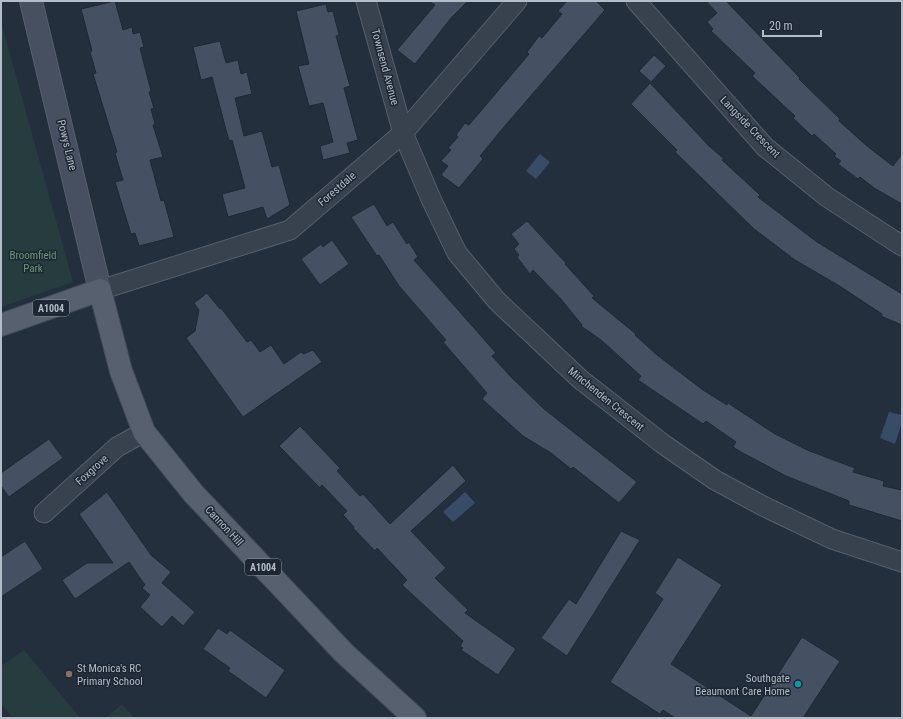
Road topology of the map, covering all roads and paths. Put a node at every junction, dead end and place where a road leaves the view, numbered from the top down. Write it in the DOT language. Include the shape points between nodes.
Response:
graph roads {
  1 [pos="31,1"];
  2 [pos="366,1"];
  3 [pos="517,1"];
  4 [pos="636,1"];
  5 [pos="403,133"];
  6 [pos="902,246"];
  7 [pos="100,290"];
  8 [pos="1,325"];
  9 [pos="144,432"];
  10 [pos="44,513"];
  11 [pos="902,562"];
  12 [pos="415,718"];
  1 -- 7 [label="main road, Powys Lane"];
  2 -- 5 [label="street, Townsend Avenue"];
  3 -- 5 [label="street, Forestdale"];
  4 -- 6 [label="street, Langside Crescent" via="765,147 827,197"];
  5 -- 7 [label="street, Forestdale" via="290,230"];
  5 -- 11 [label="street, Minchenden Crescent" via="457,253 497,301 580,379 663,444 715,480 832,539"];
  7 -- 8 [label="main road, A1004"];
  7 -- 9 [label="main road, Cannon Hill / A1004" via="121,371"];
  9 -- 10 [label="street, Foxgrove" via="117,448"];
  9 -- 12 [label="main road, Cannon Hill / A1004" via="193,493 344,653"];
}
